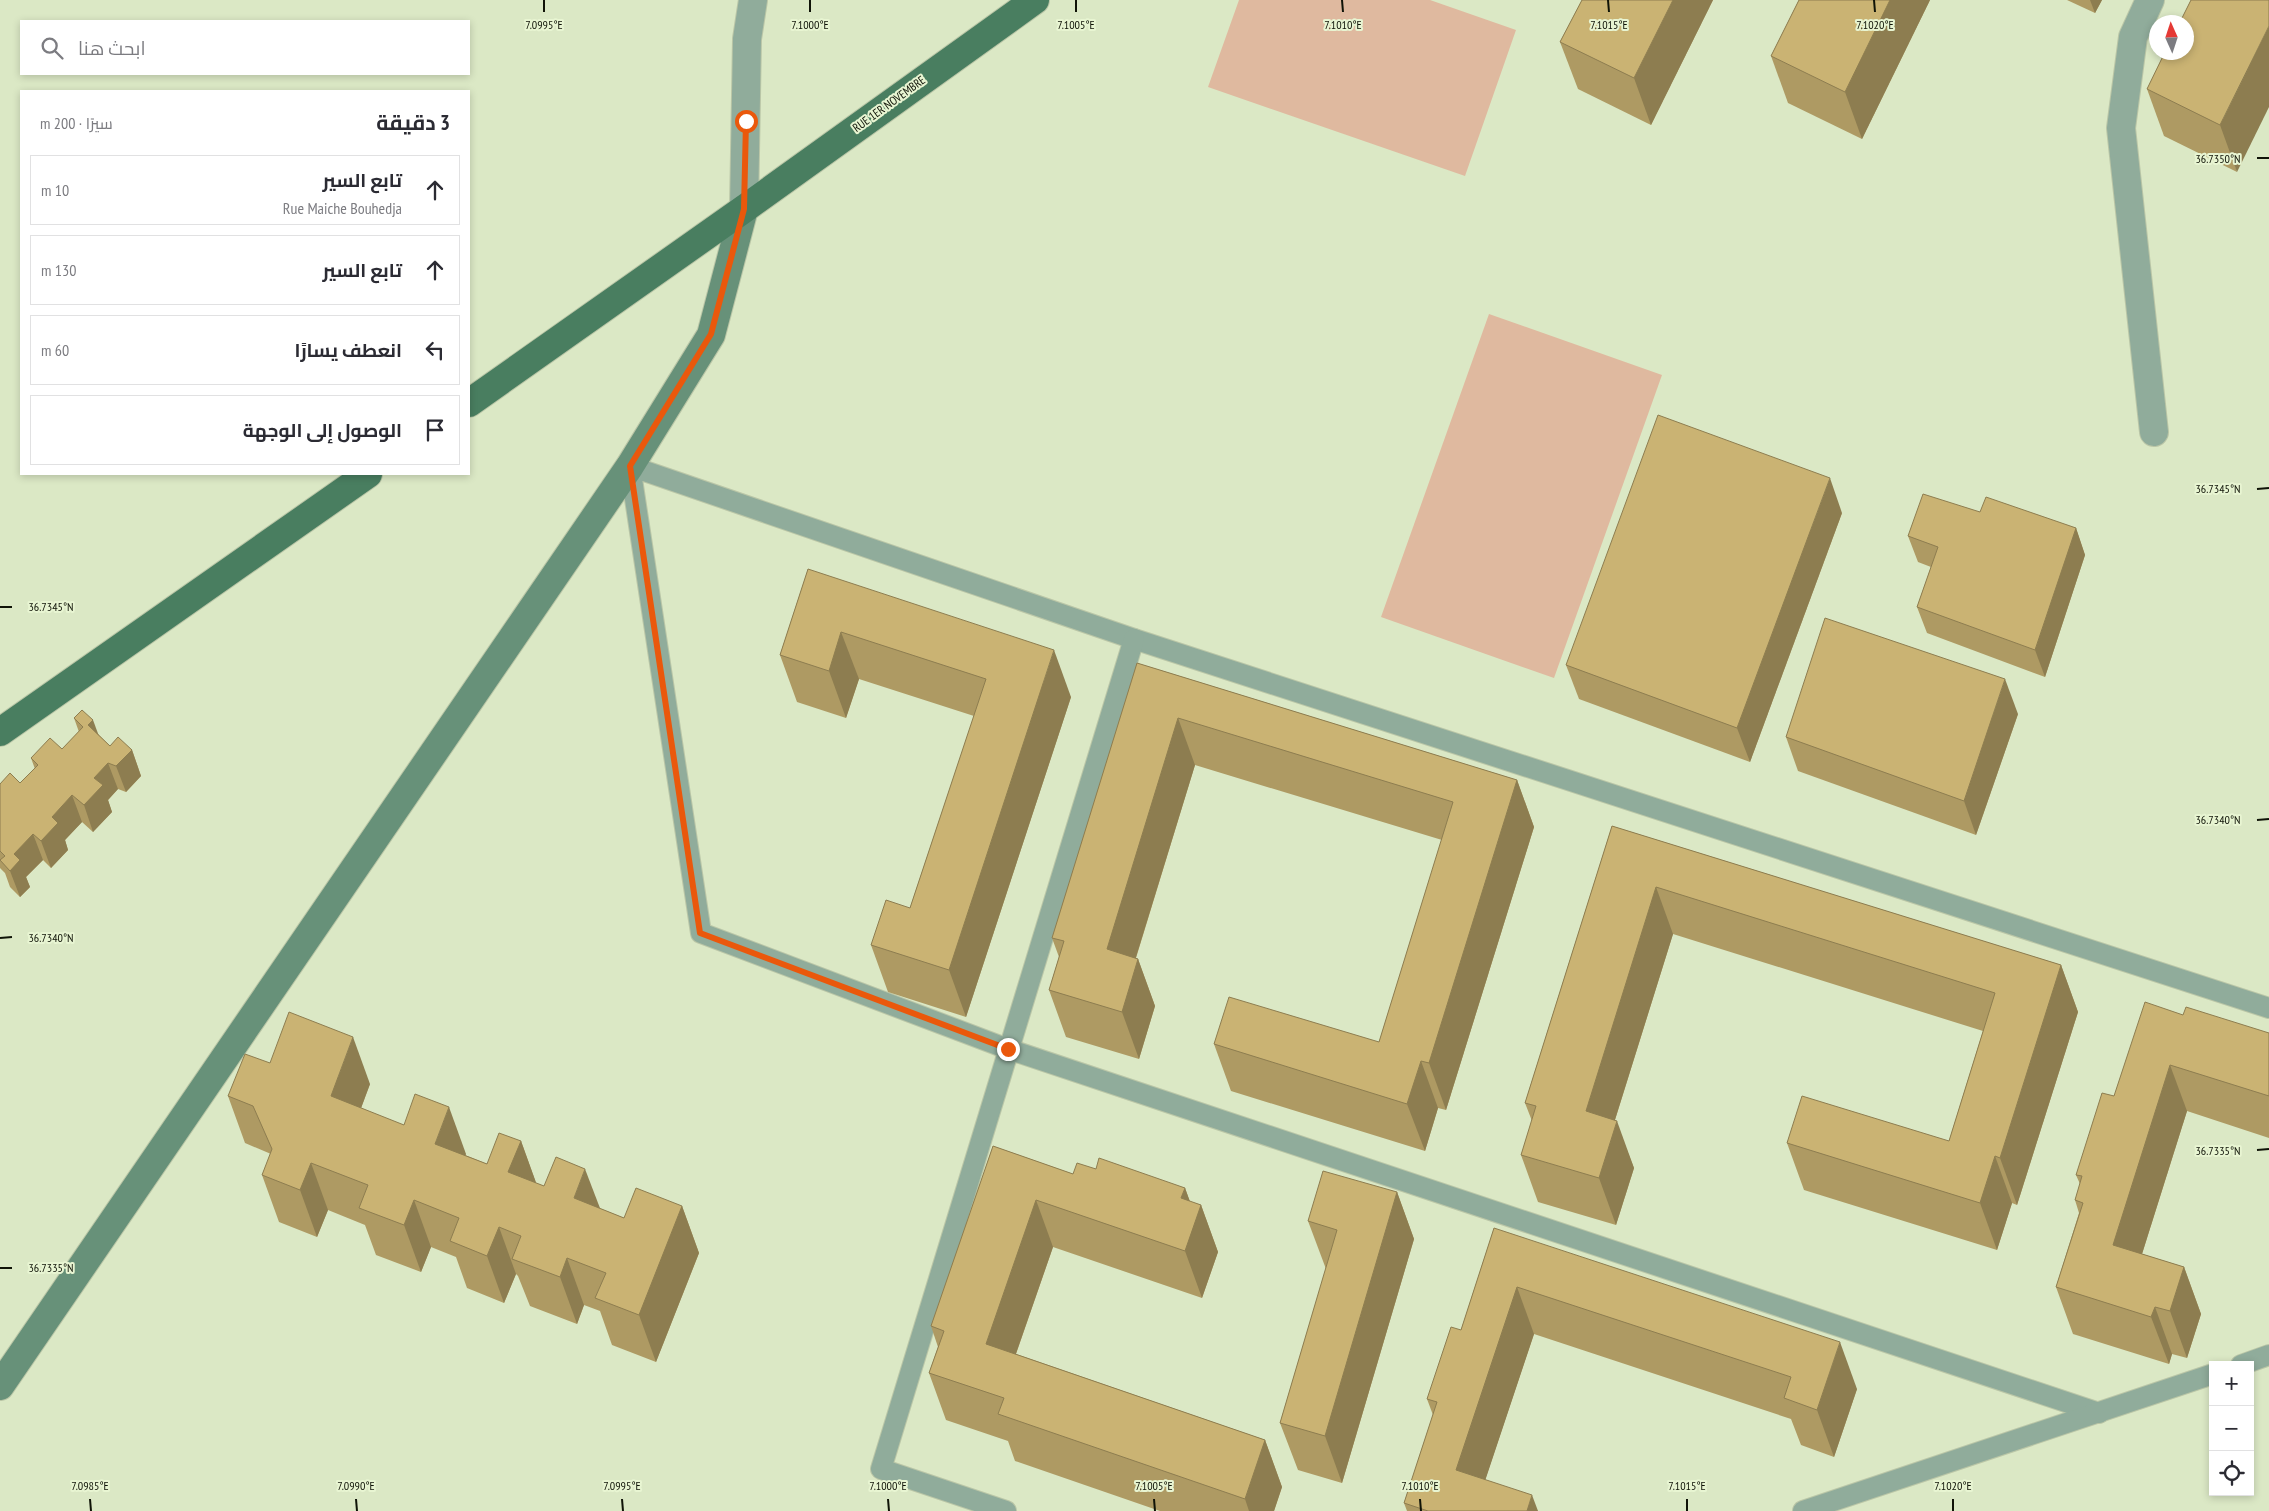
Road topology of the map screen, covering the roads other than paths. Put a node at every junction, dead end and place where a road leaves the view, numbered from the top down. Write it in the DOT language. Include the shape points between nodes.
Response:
graph roads {
  1 [pos="753,0"];
  2 [pos="1035,0"];
  3 [pos="2150,0"];
  4 [pos="744,209"];
  5 [pos="470,402"];
  6 [pos="2154,432"];
  7 [pos="630,466"];
  8 [pos="367,475"];
  9 [pos="1134,639"];
  10 [pos="0,732"];
  11 [pos="2269,1008"];
  12 [pos="1008,1049"];
  13 [pos="2269,1355"];
  14 [pos="2252,1361"];
  15 [pos="2209,1375"];
  16 [pos="0,1386"];
  17 [pos="2099,1413"];
  18 [pos="1006,1511"];
  19 [pos="1803,1511"];
  1 -- 4 [label="street" via="747,39"];
  2 -- 4 [label="main road, RUE 1ER NOVEMBRE"];
  3 -- 6 [label="street" via="2132,36 2121,128"];
  4 -- 5 [label="main road, RUE 1ER NOVEMBRE"];
  4 -- 7 [label="main road" via="711,334"];
  7 -- 9 [label="lane"];
  7 -- 12 [label="lane" via="700,933"];
  7 -- 16 [label="main road"];
  8 -- 10 [label="main road"];
  9 -- 11 [label="lane"];
  9 -- 12 [label="lane"];
  12 -- 17 [label="lane"];
  12 -- 18 [label="lane" via="881,1469"];
  13 -- 14 [label="lane"];
  15 -- 17 [label="lane"];
  17 -- 19 [label="lane"];
}
